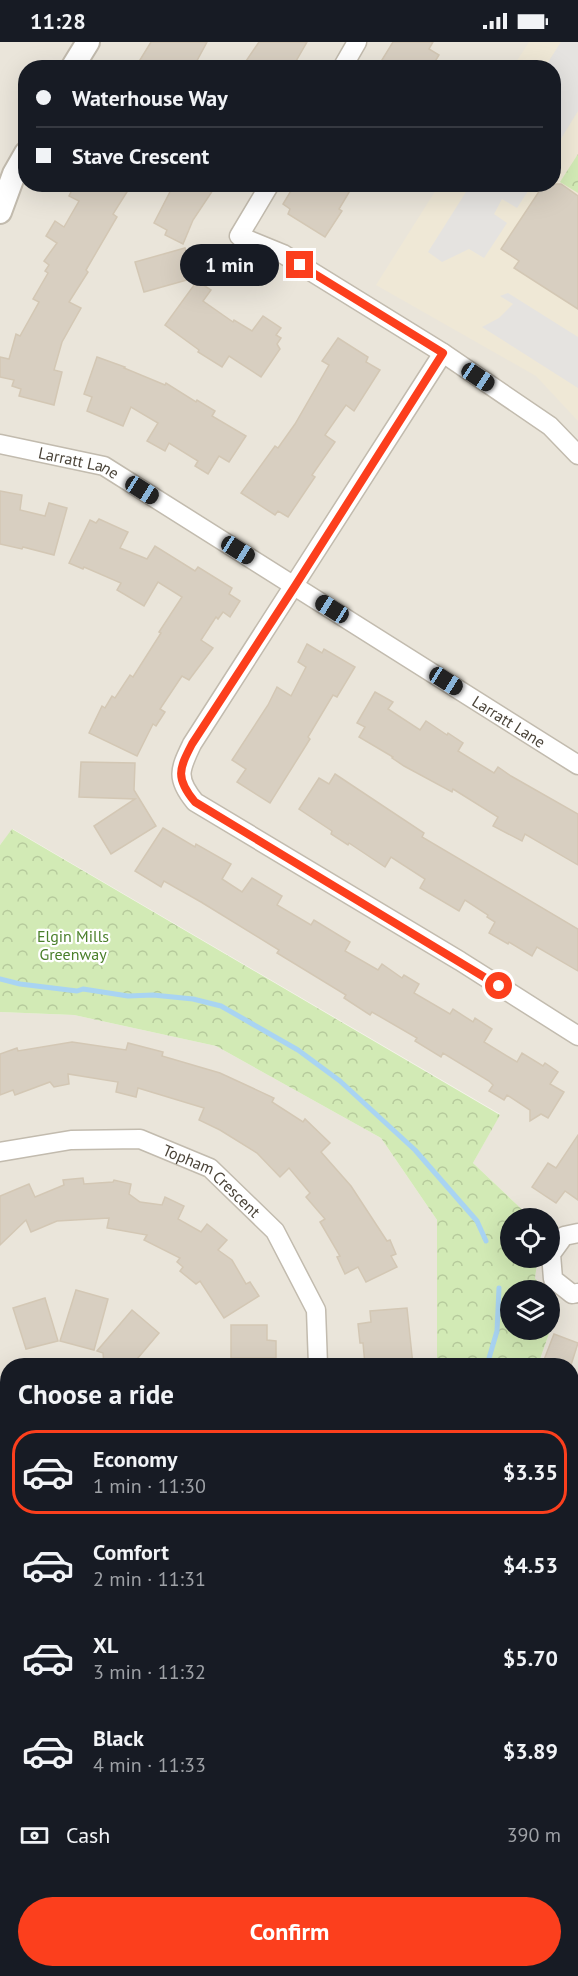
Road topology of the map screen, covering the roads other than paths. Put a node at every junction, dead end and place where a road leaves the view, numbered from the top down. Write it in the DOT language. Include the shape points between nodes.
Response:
graph roads {
  1 [pos="88,42"];
  2 [pos="357,42"];
  3 [pos="77,60"];
  4 [pos="347,60"];
  5 [pos="18,167"];
  6 [pos="265,192"];
  7 [pos="0,212"];
  8 [pos="443,353"];
  9 [pos="0,444"];
  10 [pos="578,455"];
  11 [pos="295,586"];
  12 [pos="578,765"];
  13 [pos="578,1036"];
  14 [pos="0,1152"];
  15 [pos="578,1233"];
  16 [pos="578,1293"];
  17 [pos="318,1358"];
  1 -- 3 [label="street"];
  2 -- 4 [label="street"];
  5 -- 7 [label="street"];
  6 -- 8 [label="street" via="238,236 283,254"];
  8 -- 10 [label="street" via="550,426"];
  8 -- 11 [label="street"];
  9 -- 11 [label="street, Larratt Lane" via="104,466"];
  11 -- 12 [label="street, Larratt Lane"];
  11 -- 13 [label="street" via="192,744 180,768 184,789 195,802"];
  14 -- 17 [label="street, Topham Crescent" via="71,1140 140,1139 210,1168 275,1231 316,1310"];
  15 -- 16 [label="street" via="564,1236 551,1254 553,1279 572,1294"];
}
